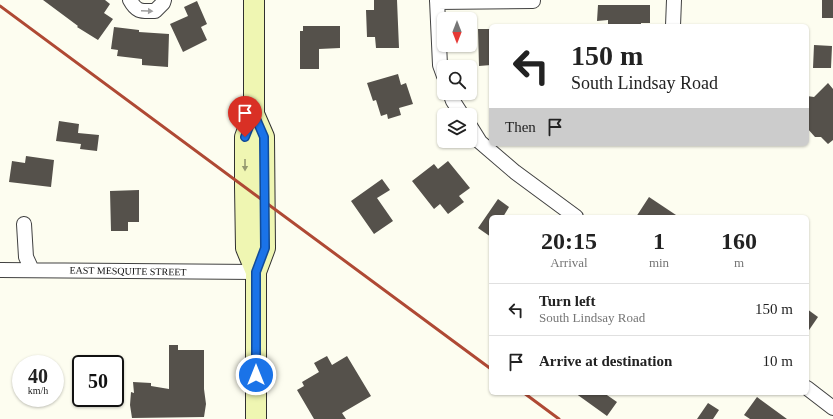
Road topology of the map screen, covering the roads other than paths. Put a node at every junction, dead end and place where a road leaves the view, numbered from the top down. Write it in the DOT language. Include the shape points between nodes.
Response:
graph roads {
  1 [pos="130,0"];
  2 [pos="164,0"];
  3 [pos="254,0"];
  4 [pos="674,0"];
  5 [pos="437,1"];
  6 [pos="533,1"];
  7 [pos="674,24"];
  8 [pos="440,60"];
  9 [pos="477,137"];
  10 [pos="573,215"];
  11 [pos="24,224"];
  12 [pos="0,270"];
  13 [pos="32,270"];
  14 [pos="256,272"];
  15 [pos="809,390"];
  16 [pos="833,408"];
  17 [pos="256,419"];
  1 -- 2 [label="street, one-way" via="135,8 142,12 155,11"];
  3 -- 14 [label="main road" via="254,114 264,137 265,248"];
  4 -- 7 [label="street"];
  5 -- 6 [label="street"];
  5 -- 8 [label="street"];
  9 -- 10 [label="street" via="515,172"];
  11 -- 13 [label="street" via="26,257"];
  12 -- 13 [label="street, EAST MESQUITE STREET"];
  13 -- 14 [label="street, EAST MESQUITE STREET"];
  14 -- 17 [label="main road"];
  15 -- 16 [label="street"];
}
